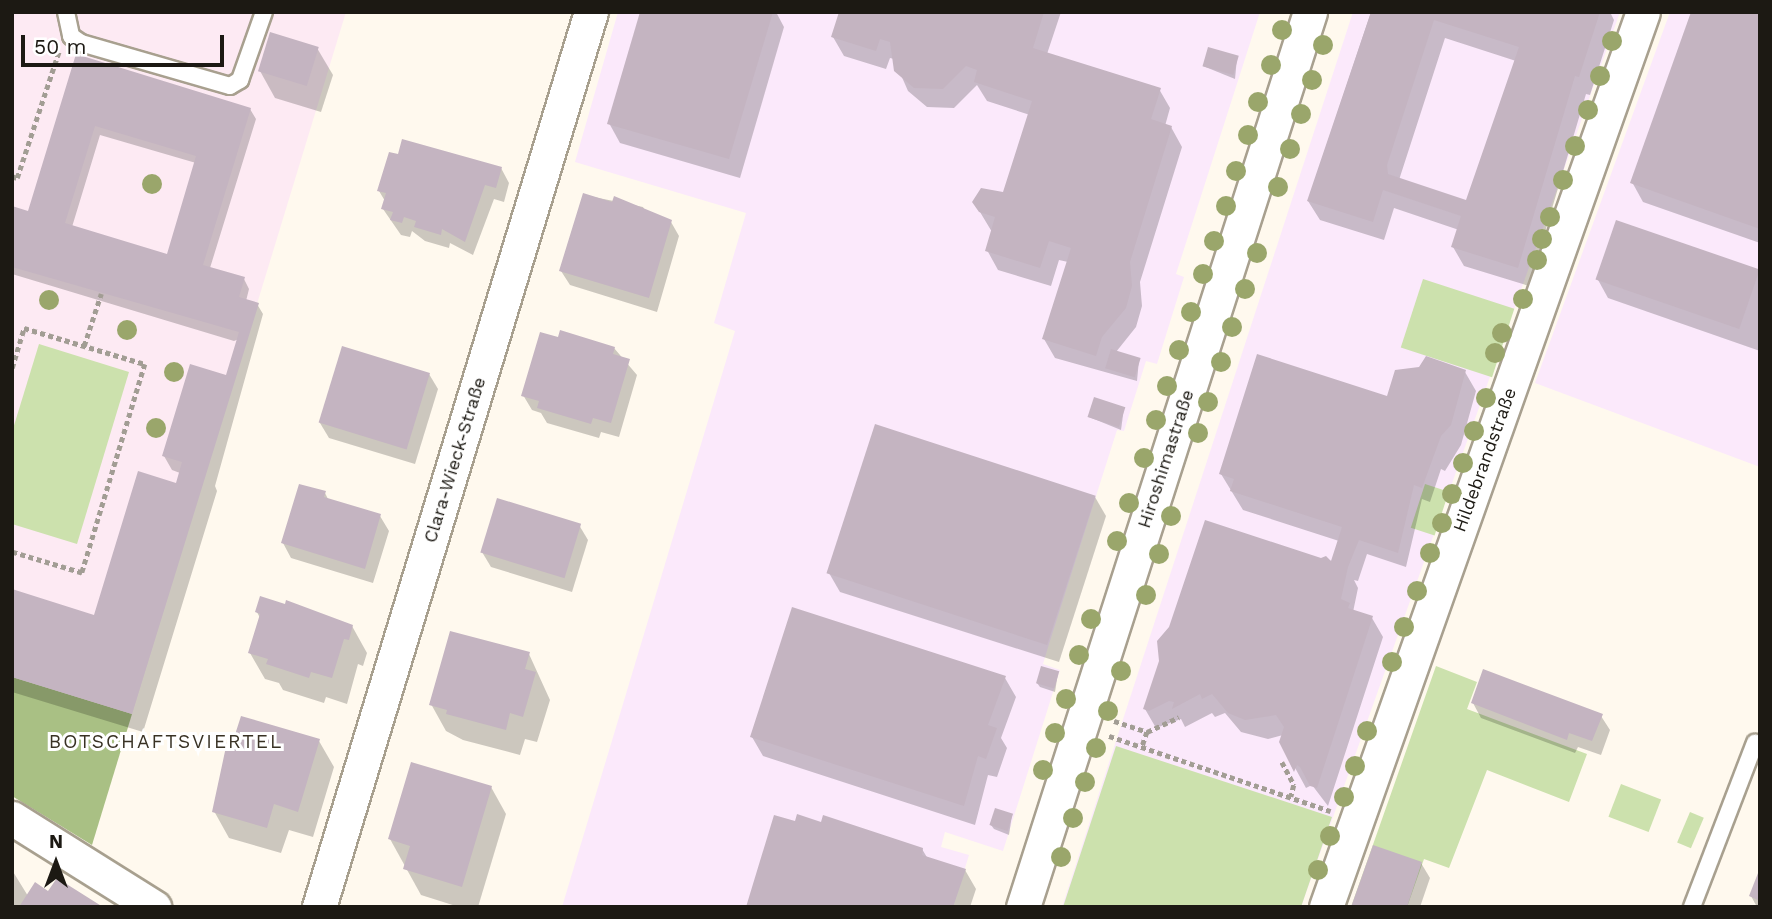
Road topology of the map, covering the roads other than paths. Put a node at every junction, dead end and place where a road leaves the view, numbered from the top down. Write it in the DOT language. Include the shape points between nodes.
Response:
graph roads {
  1 [pos="264,12"];
  2 [pos="591,12"];
  3 [pos="1310,12"];
  4 [pos="1643,12"];
  5 [pos="67,18"];
  6 [pos="1755,743"];
  7 [pos="12,818"];
  8 [pos="154,907"];
  9 [pos="319,907"];
  10 [pos="1023,907"];
  11 [pos="1326,907"];
  12 [pos="1692,907"];
  1 -- 5 [label="lane" via="240,80 230,86 81,43 71,36"];
  2 -- 9 [label="street, Clara-Wieck-Straße"];
  3 -- 10 [label="street, Hiroshimastraße"];
  4 -- 11 [label="street, Hildebrandstraße"];
  6 -- 12 [label="lane"];
  7 -- 8 [label="street"];
}
